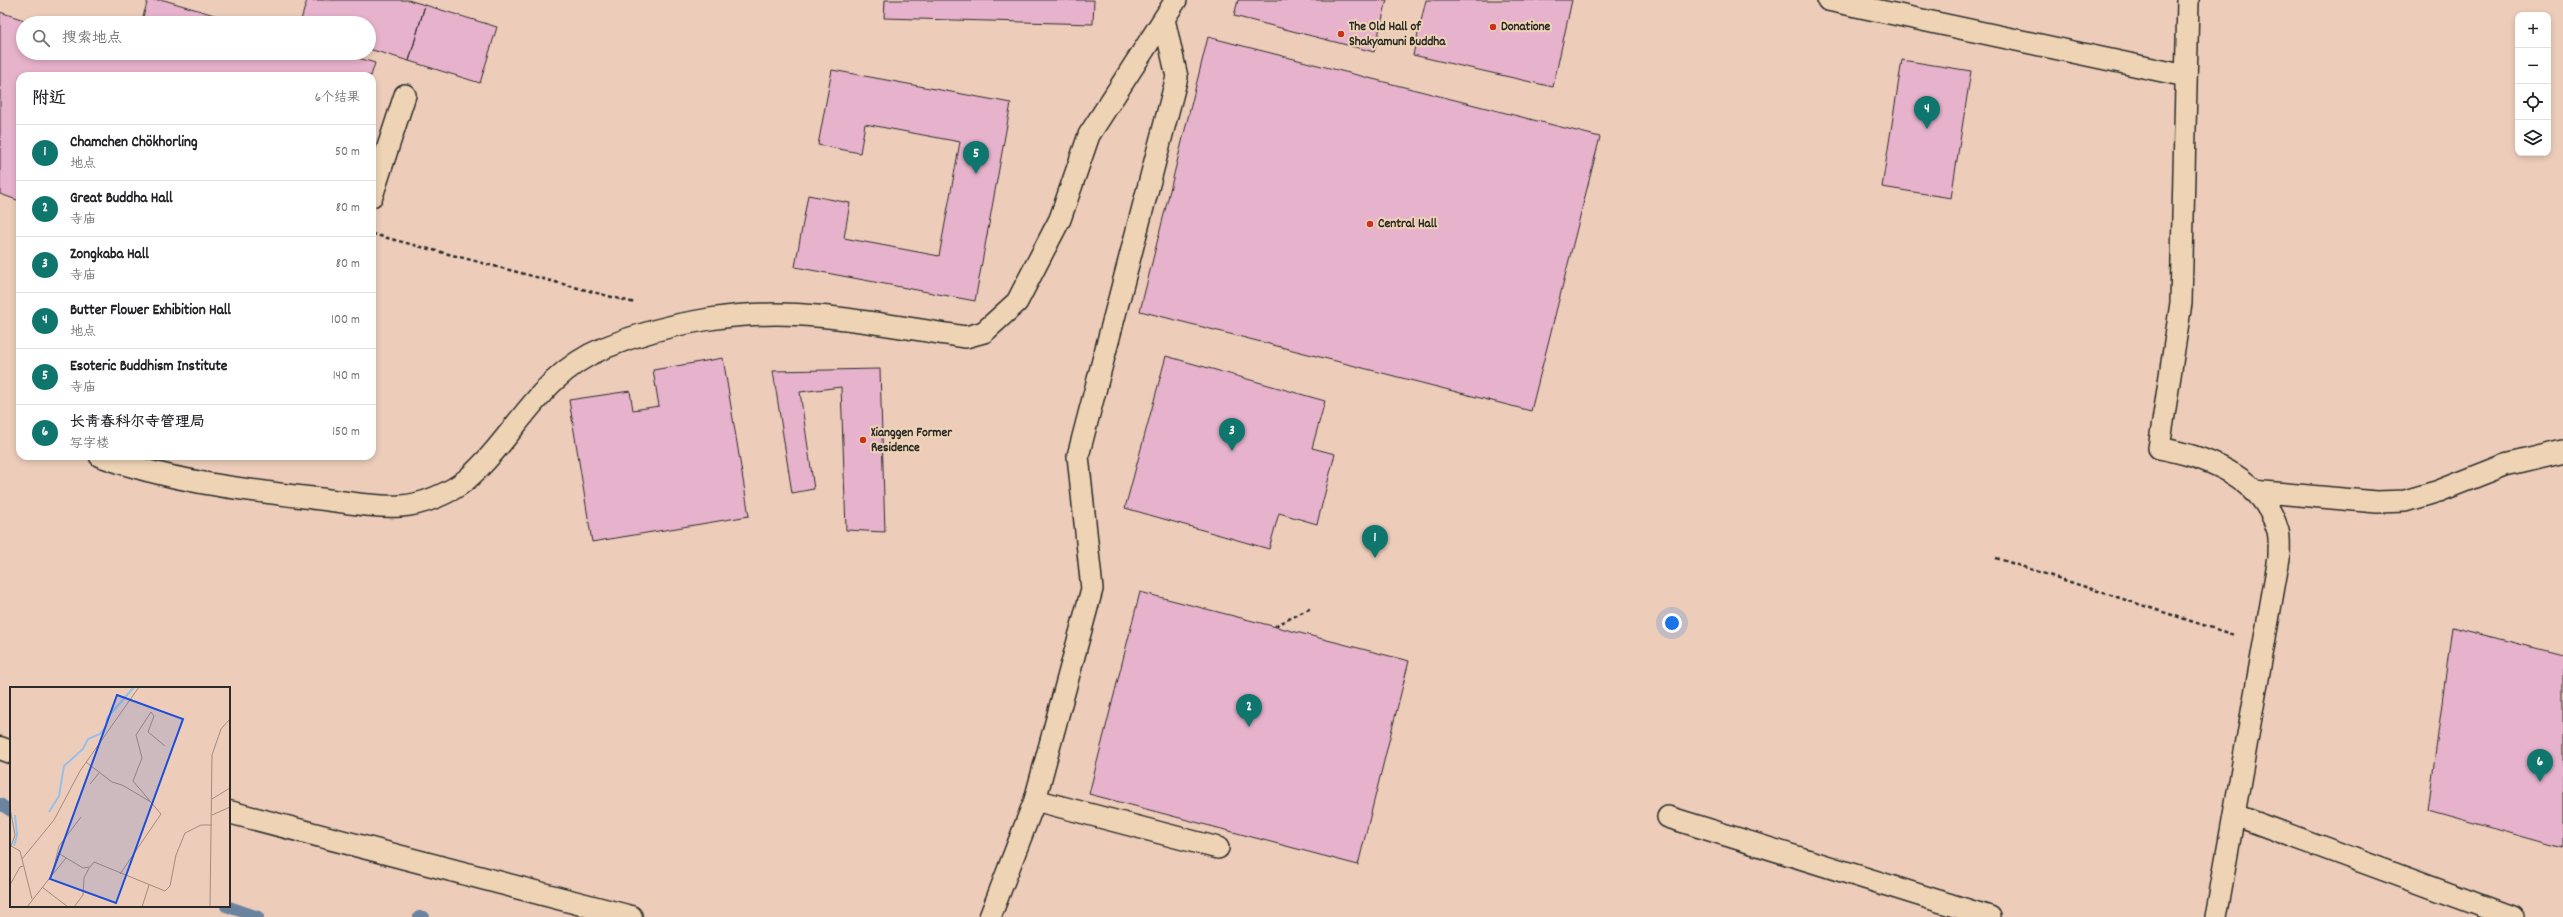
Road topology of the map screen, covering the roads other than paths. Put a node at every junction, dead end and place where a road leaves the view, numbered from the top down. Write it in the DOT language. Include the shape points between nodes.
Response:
graph roads {
  1 [pos="1176,0"];
  2 [pos="1828,0"];
  3 [pos="2188,0"];
  4 [pos="1164,19"];
  5 [pos="2186,76"];
  6 [pos="405,94"];
  7 [pos="376,184"];
  8 [pos="2563,451"];
  9 [pos="111,460"];
  10 [pos="2253,491"];
  11 [pos="0,748"];
  12 [pos="10,752"];
  13 [pos="1035,800"];
  14 [pos="230,812"];
  15 [pos="2235,815"];
  16 [pos="1668,817"];
  17 [pos="1218,848"];
  18 [pos="631,917"];
  19 [pos="990,917"];
  20 [pos="1990,917"];
  21 [pos="2216,917"];
  22 [pos="2512,917"];
  1 -- 4 [label="lane"];
  2 -- 5 [label="lane"];
  3 -- 5 [label="lane"];
  4 -- 9 [label="lane" via="1089,135 1060,219 1017,302 990,327 976,335 966,337 817,316 778,314 701,321 656,331 603,348 570,366 545,388 485,462 463,482 428,500 402,506 213,486 140,471"];
  4 -- 13 [label="lane" via="1177,77 1078,456 1092,589"];
  5 -- 10 [label="lane" via="2181,303 2159,448 2208,461 2233,473"];
  6 -- 7 [label="lane"];
  8 -- 10 [label="lane" via="2505,465 2439,491 2405,501 2377,502"];
  10 -- 15 [label="lane" via="2271,512 2278,532 2279,558"];
  11 -- 12 [label="street"];
  13 -- 17 [label="lane"];
  13 -- 19 [label="lane"];
  14 -- 18 [label="street"];
  15 -- 21 [label="lane"];
  15 -- 22 [label="lane"];
  16 -- 20 [label="lane"];
}
